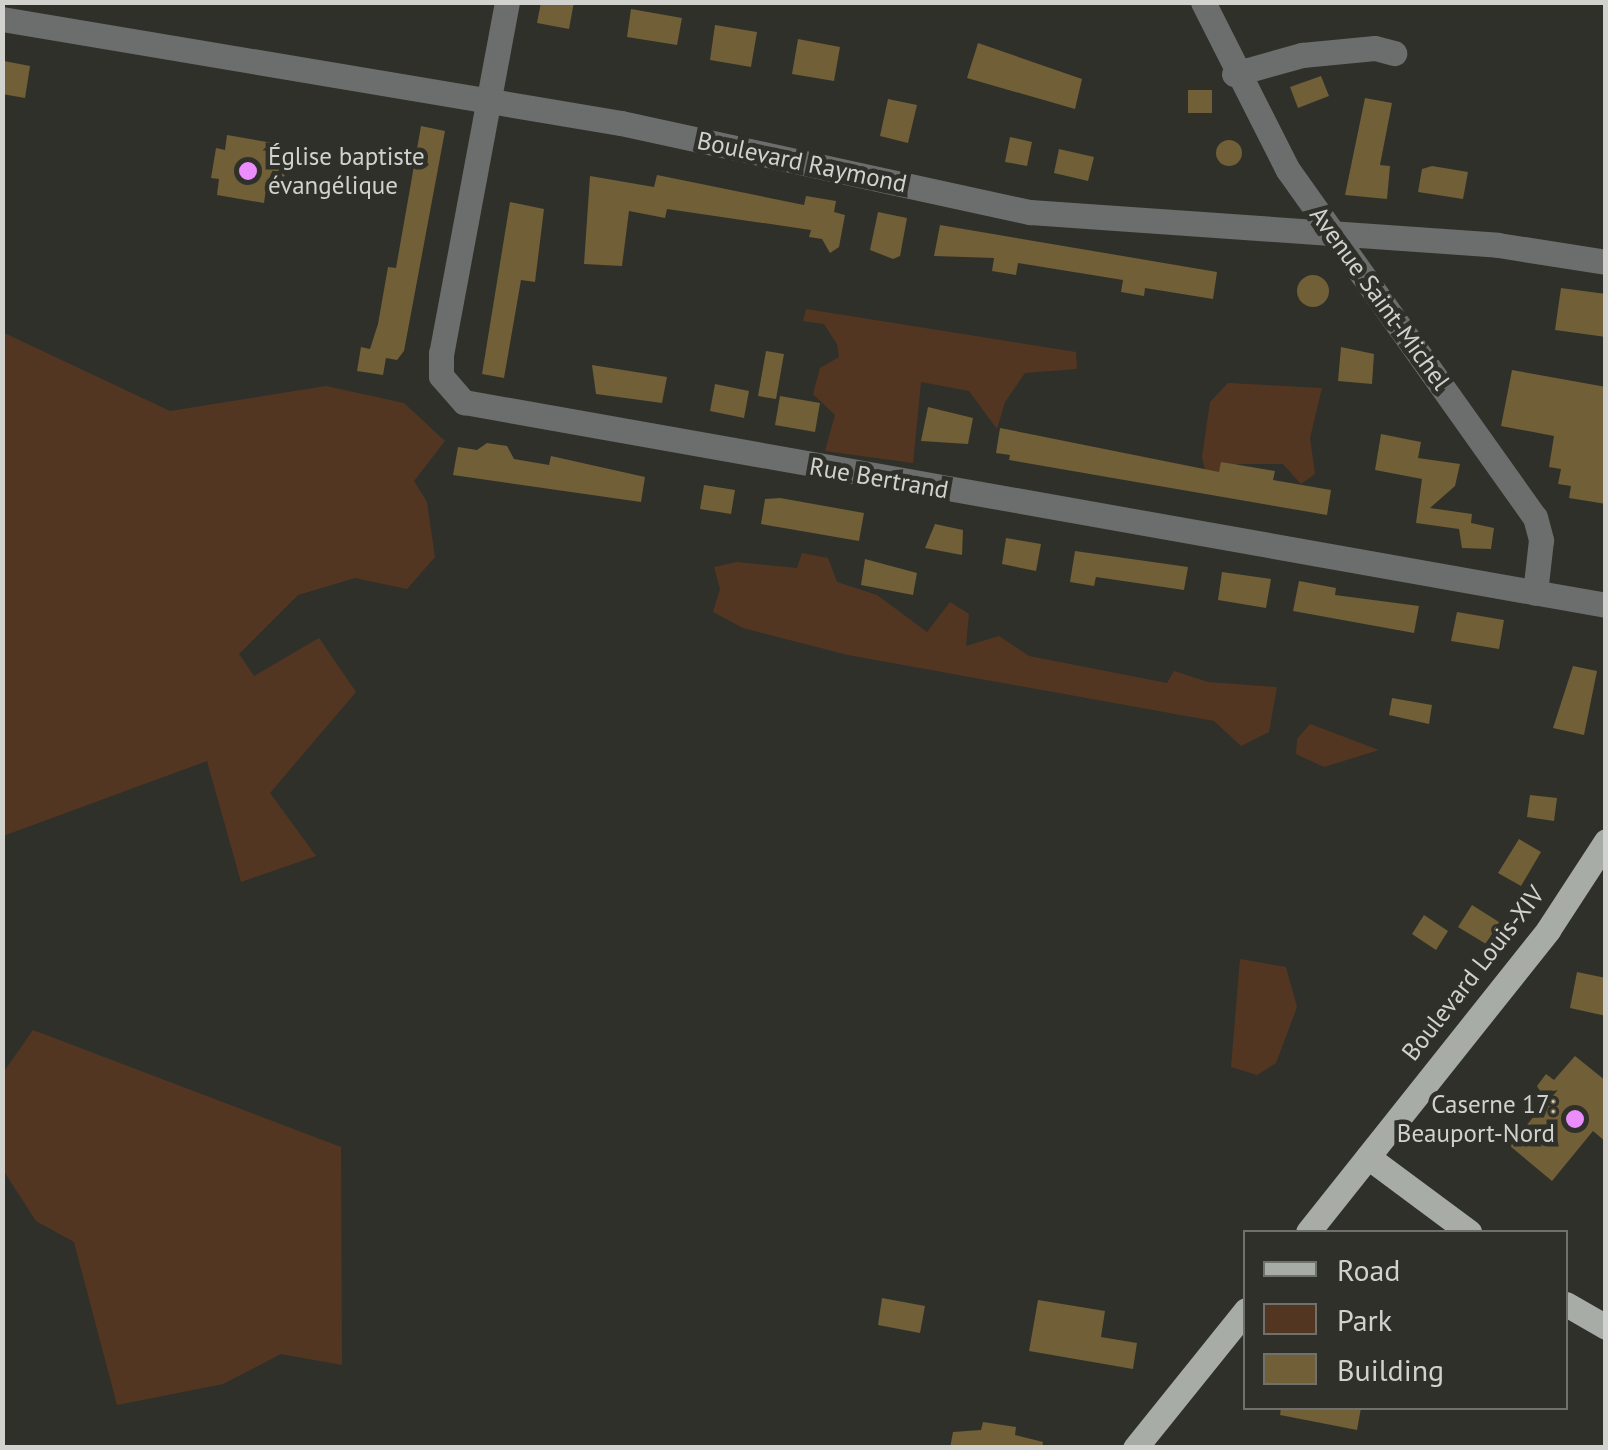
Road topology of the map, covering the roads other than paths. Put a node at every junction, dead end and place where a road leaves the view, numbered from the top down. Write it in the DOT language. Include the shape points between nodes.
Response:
graph roads {
  1 [pos="506,2"];
  2 [pos="1203,2"];
  3 [pos="2,18"];
  4 [pos="1394,54"];
  5 [pos="1234,74"];
  6 [pos="488,101"];
  7 [pos="1336,238"];
  8 [pos="1606,262"];
  9 [pos="1534,593"];
  10 [pos="1606,606"];
  11 [pos="1606,841"];
  12 [pos="1368,1157"];
  13 [pos="1310,1230"];
  14 [pos="1467,1230"];
  15 [pos="1568,1305"];
  16 [pos="1243,1314"];
  17 [pos="1606,1327"];
  18 [pos="1135,1448"];
  1 -- 6 [label="street, Rue Bertrand"];
  2 -- 5 [label="street, Avenue Saint-Michel"];
  3 -- 6 [label="street, Boulevard Raymond"];
  4 -- 5 [label="street" via="1375,48 1302,55"];
  5 -- 7 [label="street, Avenue Saint-Michel"];
  6 -- 7 [label="street, Boulevard Raymond" via="621,123 1030,212"];
  6 -- 9 [label="street, Rue Bertrand" via="441,353 441,376 464,402"];
  7 -- 8 [label="street, Boulevard Raymond" via="1482,244"];
  7 -- 9 [label="street, Avenue Saint-Michel" via="1536,517 1541,540"];
  9 -- 10 [label="street, Rue Bertrand"];
  11 -- 12 [label="main road, Boulevard Louis-XIV" via="1548,930"];
  12 -- 13 [label="main road, Boulevard Louis-XIV"];
  12 -- 14 [label="main road"];
  15 -- 17 [label="main road"];
  16 -- 18 [label="main road"];
}
